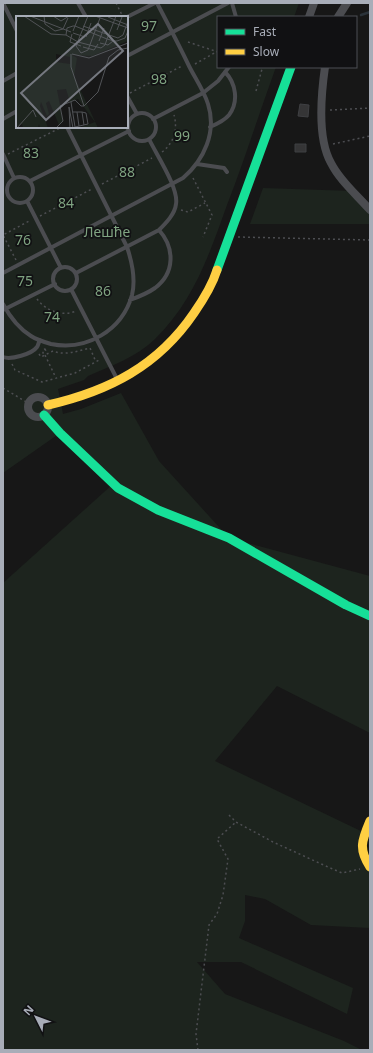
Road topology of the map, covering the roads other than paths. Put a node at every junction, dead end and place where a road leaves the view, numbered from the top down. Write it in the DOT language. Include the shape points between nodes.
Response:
graph roads {
  1 [pos="3,3"];
  2 [pos="78,3"];
  3 [pos="156,3"];
  4 [pos="228,3"];
  5 [pos="232,3"];
  6 [pos="314,3"];
  7 [pos="347,3"];
  8 [pos="85,16"];
  9 [pos="236,16"];
  10 [pos="309,16"];
  11 [pos="339,16"];
  12 [pos="128,17"];
  13 [pos="16,29"];
  14 [pos="172,33"];
  15 [pos="128,55"];
  16 [pos="228,68"];
  17 [pos="291,68"];
  18 [pos="326,68"];
  19 [pos="226,72"];
  20 [pos="16,74"];
  21 [pos="3,81"];
  22 [pos="203,93"];
  23 [pos="128,97"];
  24 [pos="16,112"];
  25 [pos="137,114"];
  26 [pos="3,119"];
  27 [pos="153,119"];
  28 [pos="210,127"];
  29 [pos="67,128"];
  30 [pos="129,131"];
  31 [pos="149,139"];
  32 [pos="4,155"];
  33 [pos="81,155"];
  34 [pos="197,164"];
  35 [pos="227,172"];
  36 [pos="14,178"];
  37 [pos="30,181"];
  38 [pos="173,185"];
  39 [pos="5,194"];
  40 [pos="27,201"];
  41 [pos="370,210"];
  42 [pos="112,217"];
  43 [pos="160,230"];
  44 [pos="127,247"];
  45 [pos="51,249"];
  46 [pos="61,268"];
  47 [pos="3,273"];
  48 [pos="76,273"];
  49 [pos="55,284"];
  50 [pos="71,289"];
  51 [pos="129,301"];
  52 [pos="3,304"];
  53 [pos="4,310"];
  54 [pos="96,339"];
  55 [pos="40,340"];
  56 [pos="3,358"];
  57 [pos="118,382"];
  58 [pos="48,405"];
  59 [pos="44,415"];
  60 [pos="370,616"];
  61 [pos="370,821"];
  62 [pos="370,867"];
  1 -- 13 [label="lane"];
  2 -- 8 [label="lane"];
  3 -- 12 [label="lane"];
  3 -- 14 [label="lane"];
  4 -- 14 [label="lane"];
  5 -- 9 [label="lane"];
  6 -- 10 [label="street"];
  7 -- 11 [label="street"];
  14 -- 15 [label="lane"];
  14 -- 22 [label="lane"];
  16 -- 19 [label="lane"];
  17 -- 57 [label="street" via="213,282 174,339 147,363"];
  18 -- 41 [label="street" via="321,131 323,146 331,164"];
  19 -- 22 [label="lane"];
  19 -- 28 [label="lane" via="235,91 233,108 223,121"];
  20 -- 21 [label="lane"];
  22 -- 27 [label="lane"];
  22 -- 28 [label="lane" via="208,105"];
  23 -- 25 [label="lane"];
  24 -- 26 [label="lane"];
  25 -- 27 [label="lane" via="147,114"];
  25 -- 30 [label="lane" via="129,123"];
  27 -- 31 [label="lane" via="155,132"];
  28 -- 34 [label="lane" via="207,145"];
  29 -- 33 [label="lane"];
  30 -- 31 [label="lane" via="137,140"];
  30 -- 33 [label="lane"];
  31 -- 38 [label="lane"];
  32 -- 36 [label="lane"];
  33 -- 37 [label="lane"];
  33 -- 42 [label="lane"];
  34 -- 35 [label="lane" via="224,168"];
  34 -- 38 [label="lane"];
  36 -- 37 [label="lane" via="21,176"];
  36 -- 39 [label="lane" via="9,182"];
  37 -- 40 [label="lane" via="33,190"];
  38 -- 42 [label="lane"];
  38 -- 43 [label="lane" via="175,208"];
  39 -- 40 [label="lane" via="15,202"];
  40 -- 45 [label="lane"];
  42 -- 44 [label="lane"];
  42 -- 45 [label="lane"];
  43 -- 44 [label="lane"];
  43 -- 51 [label="lane" via="172,256 170,269 155,288"];
  44 -- 48 [label="lane"];
  44 -- 51 [label="lane" via="134,275"];
  45 -- 46 [label="lane"];
  45 -- 47 [label="lane"];
  46 -- 48 [label="lane" via="70,268"];
  46 -- 49 [label="lane" via="55,273"];
  48 -- 50 [label="lane" via="77,282"];
  49 -- 50 [label="lane" via="63,290"];
  49 -- 53 [label="lane"];
  50 -- 54 [label="lane"];
  51 -- 54 [label="lane" via="116,324"];
  52 -- 53 [label="lane"];
  53 -- 55 [label="lane" via="21,329"];
  54 -- 55 [label="lane" via="61,346"];
  54 -- 57 [label="lane"];
  55 -- 56 [label="lane" via="34,349 10,359"];
  57 -- 58 [label="street" via="88,395"];
  58 -- 59 [label="street"];
  58 -- 59 [label="street" via="41,397 33,398 28,403 30,414 38,417"];
  59 -- 60 [label="street" via="118,488 158,510 229,538"];
  61 -- 62 [label="street" via="361,845 364,858"];
}
